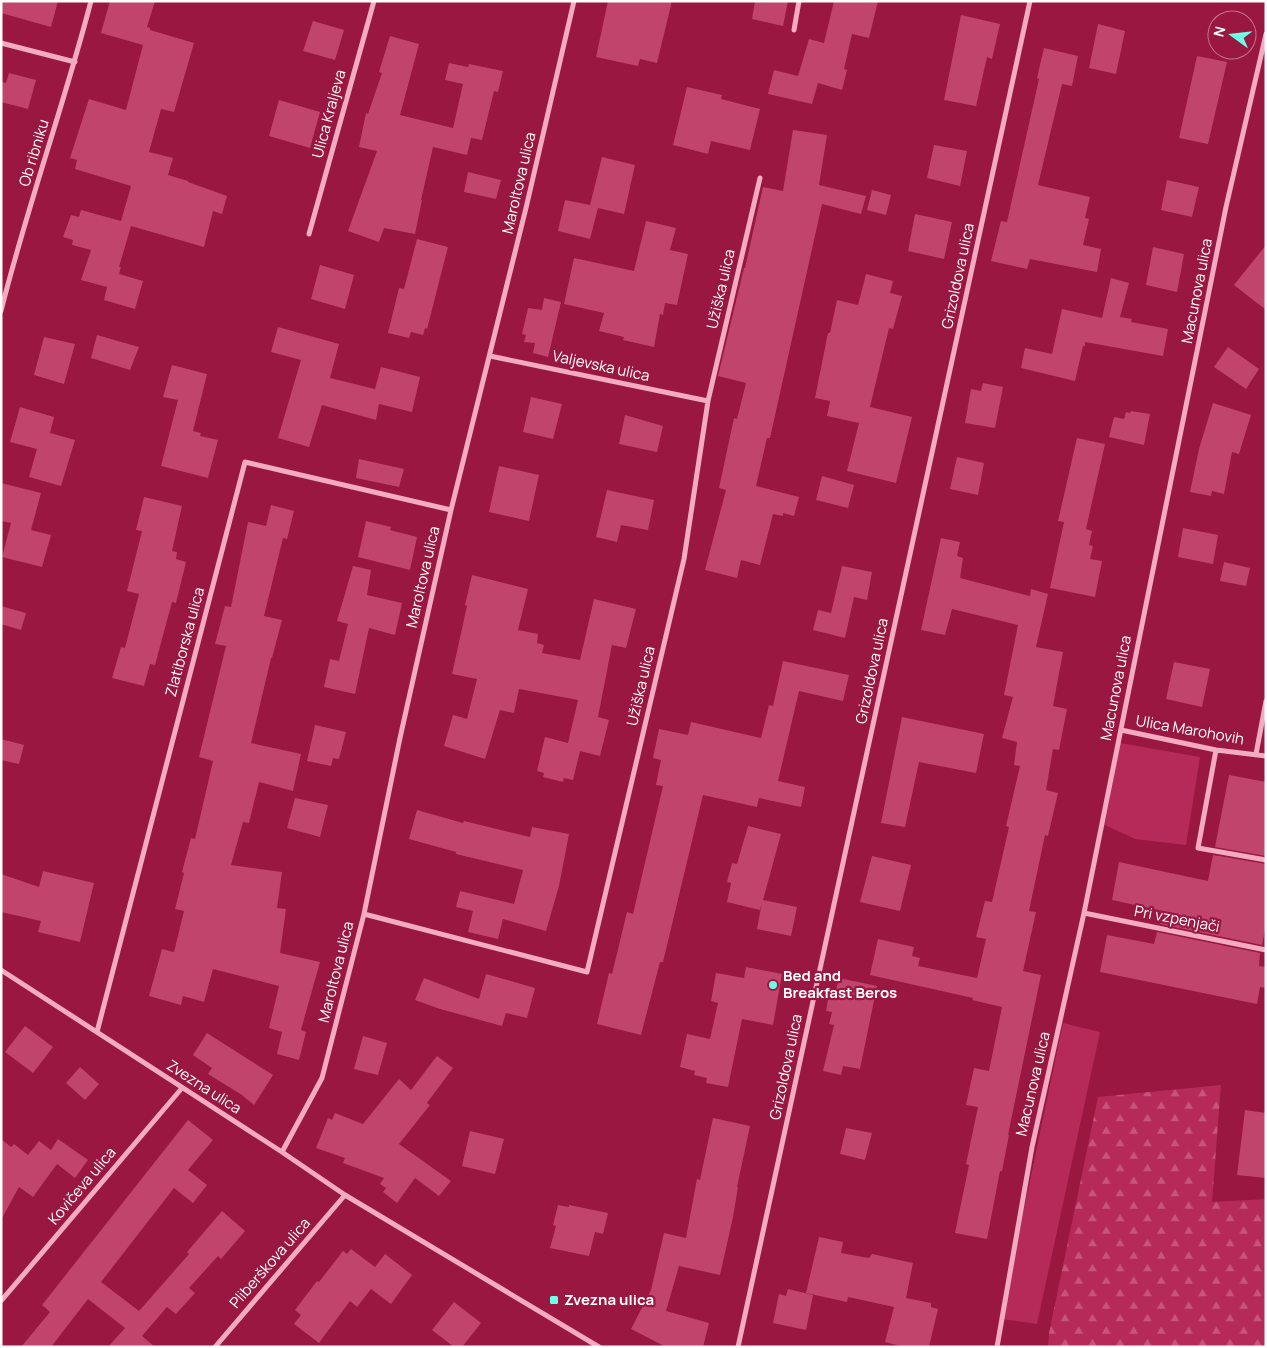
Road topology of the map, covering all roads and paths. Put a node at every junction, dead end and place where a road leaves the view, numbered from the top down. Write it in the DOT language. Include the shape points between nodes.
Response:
graph roads {
  1 [pos="91,1"];
  2 [pos="374,1"];
  3 [pos="574,1"];
  4 [pos="799,1"];
  5 [pos="1030,1"];
  6 [pos="794,30"];
  7 [pos="1266,34"];
  8 [pos="1,43"];
  9 [pos="75,62"];
  10 [pos="760,178"];
  11 [pos="309,234"];
  12 [pos="1,311"];
  13 [pos="490,356"];
  14 [pos="708,401"];
  15 [pos="451,510"];
  16 [pos="1266,701"];
  17 [pos="1121,730"];
  18 [pos="1216,750"];
  19 [pos="1256,754"];
  20 [pos="1266,756"];
  21 [pos="1266,860"];
  22 [pos="1084,913"];
  23 [pos="364,914"];
  24 [pos="1266,950"];
  25 [pos="1,970"];
  26 [pos="97,1032"];
  27 [pos="182,1088"];
  28 [pos="282,1152"];
  29 [pos="345,1195"];
  30 [pos="1,1301"];
  31 [pos="215,1347"];
  32 [pos="599,1347"];
  33 [pos="738,1347"];
  34 [pos="996,1347"];
  1 -- 9 [label="street, Ob ribniku"];
  2 -- 11 [label="street, Ulica Kraljeva"];
  3 -- 13 [label="street, Maroltova ulica"];
  4 -- 6 [label="street"];
  5 -- 33 [label="street, Grizoldova ulica"];
  7 -- 17 [label="street, Macunova ulica" via="1226,207"];
  8 -- 9 [label="street"];
  9 -- 12 [label="street, Ob ribniku"];
  10 -- 14 [label="street, Užiška ulica"];
  13 -- 14 [label="street, Valjevska ulica"];
  13 -- 15 [label="street, Maroltova ulica"];
  14 -- 23 [label="street, Užiška ulica" via="684,559 587,972"];
  15 -- 23 [label="street, Maroltova ulica"];
  15 -- 26 [label="street, Zlatiborska ulica" via="245,462"];
  16 -- 19 [label="street, Ulica Marohovih"];
  17 -- 18 [label="street, Ulica Marohovih"];
  17 -- 22 [label="street, Macunova ulica"];
  18 -- 19 [label="street, Ulica Marohovih"];
  18 -- 21 [label="street" via="1198,848"];
  19 -- 20 [label="street, Ulica Marohovih"];
  22 -- 24 [label="street, Pri vzpenjači"];
  22 -- 34 [label="street, Macunova ulica" via="1032,1146"];
  23 -- 28 [label="street, Maroltova ulica" via="322,1078"];
  25 -- 26 [label="street, Zvezna ulica"];
  26 -- 27 [label="street, Zvezna ulica"];
  27 -- 28 [label="street, Zvezna ulica"];
  27 -- 30 [label="street, Kovičeva ulica"];
  28 -- 29 [label="street, Zvezna ulica"];
  29 -- 31 [label="street, Pliberškova ulica"];
  29 -- 32 [label="street, Zvezna ulica"];
}
